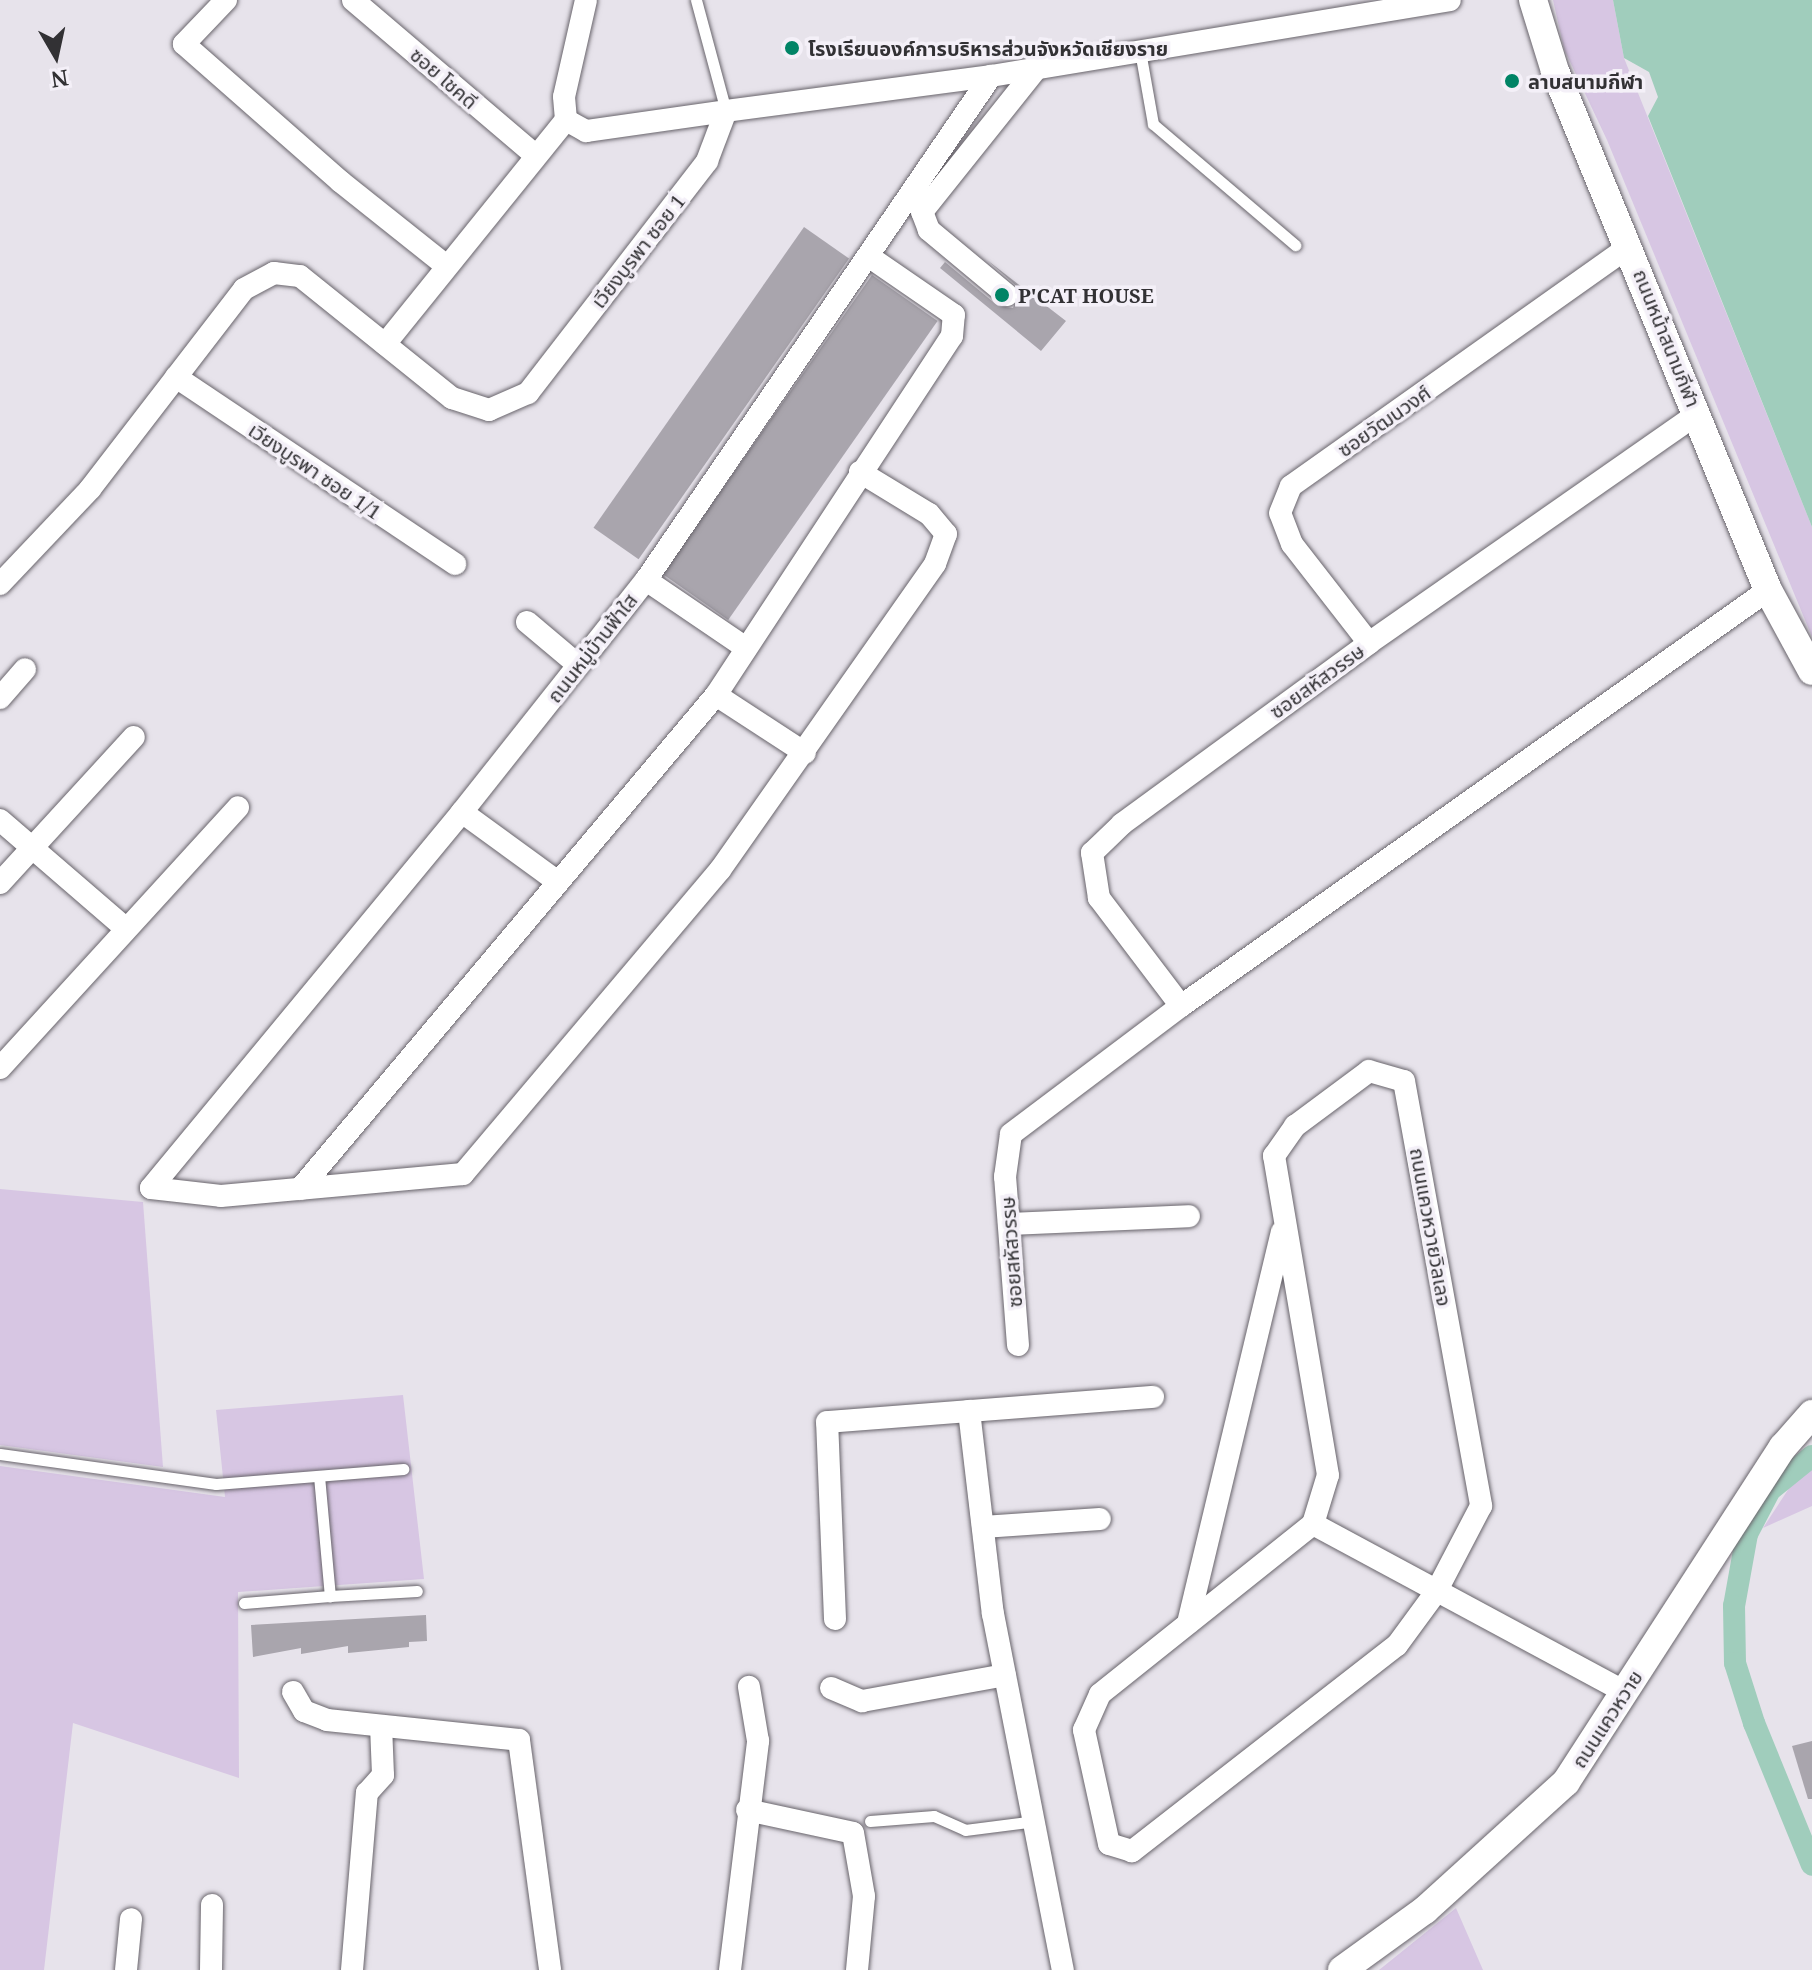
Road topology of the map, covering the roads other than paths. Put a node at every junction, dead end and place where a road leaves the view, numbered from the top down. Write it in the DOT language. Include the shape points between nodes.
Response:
graph roads {
  1 [pos="226,0"];
  2 [pos="353,0"];
  3 [pos="586,0"];
  4 [pos="696,0"];
  5 [pos="1450,0"];
  6 [pos="1533,0"];
  7 [pos="1140,51"];
  8 [pos="1037,68"];
  9 [pos="991,76"];
  10 [pos="726,111"];
  11 [pos="566,120"];
  12 [pos="536,156"];
  13 [pos="1295,245"];
  14 [pos="1630,246"];
  15 [pos="871,258"];
  16 [pos="444,264"];
  17 [pos="1007,295"];
  18 [pos="385,344"];
  19 [pos="176,377"];
  20 [pos="1697,414"];
  21 [pos="860,472"];
  22 [pos="455,564"];
  23 [pos="646,580"];
  24 [pos="0,584"];
  25 [pos="1768,590"];
  26 [pos="527,622"];
  27 [pos="1369,643"];
  28 [pos="746,648"];
  29 [pos="578,665"];
  30 [pos="25,669"];
  31 [pos="1812,671"];
  32 [pos="716,695"];
  33 [pos="0,698"];
  34 [pos="134,737"];
  35 [pos="805,753"];
  36 [pos="238,807"];
  37 [pos="462,812"];
  38 [pos="0,820"];
  39 [pos="33,848"];
  40 [pos="558,882"];
  41 [pos="0,883"];
  42 [pos="124,927"];
  43 [pos="1181,1006"];
  44 [pos="0,1068"];
  45 [pos="300,1189"];
  46 [pos="1189,1216"];
  47 [pos="1285,1221"];
  48 [pos="1009,1224"];
  49 [pos="1018,1345"];
  50 [pos="1153,1397"];
  51 [pos="969,1411"];
  52 [pos="1812,1414"];
  53 [pos="0,1454"];
  54 [pos="403,1469"];
  55 [pos="319,1476"];
  56 [pos="1100,1519"];
  57 [pos="1313,1524"];
  58 [pos="983,1527"];
  59 [pos="417,1591"];
  60 [pos="1436,1592"];
  61 [pos="330,1596"];
  62 [pos="244,1603"];
  63 [pos="835,1619"];
  64 [pos="1188,1623"];
  65 [pos="1005,1675"];
  66 [pos="749,1687"];
  67 [pos="831,1688"];
  68 [pos="293,1692"];
  69 [pos="1625,1692"];
  70 [pos="381,1726"];
  71 [pos="747,1810"];
  72 [pos="870,1821"];
  73 [pos="1036,1821"];
  74 [pos="212,1905"];
  75 [pos="131,1919"];
  76 [pos="126,1970"];
  77 [pos="211,1970"];
  78 [pos="352,1970"];
  79 [pos="550,1970"];
  80 [pos="730,1970"];
  81 [pos="857,1970"];
  82 [pos="1063,1970"];
  83 [pos="1342,1970"];
  1 -- 16 [label="street" via="184,44"];
  2 -- 12 [label="street, ซอย โชคดี"];
  3 -- 11 [label="street" via="564,97"];
  4 -- 10 [label="lane"];
  5 -- 7 [label="street"];
  6 -- 14 [label="street, ถนนหน้าสนามกีฬา" via="1555,71"];
  7 -- 8 [label="street"];
  7 -- 13 [label="lane" via="1153,124"];
  8 -- 9 [label="street"];
  8 -- 17 [label="street" via="922,212 929,230"];
  9 -- 10 [label="street"];
  9 -- 15 [label="street, ถนนหมู่บ้านฟ้าใส"];
  10 -- 11 [label="street" via="586,131"];
  10 -- 18 [label="street, เวียงบูรพา ซอย 1" via="707,161 528,393 489,410 452,398"];
  11 -- 12 [label="street"];
  12 -- 16 [label="street"];
  14 -- 20 [label="street, ถนนหน้าสนามกีฬา"];
  14 -- 27 [label="street, ซอยวัฒนวงศ์" via="1291,486 1280,513 1292,544"];
  15 -- 21 [label="street" via="954,315 952,336"];
  15 -- 23 [label="street, ถนนหมู่บ้านฟ้าใส"];
  16 -- 18 [label="street"];
  18 -- 19 [label="street, เวียงบูรพา ซอย 1" via="300,276 274,273 244,289"];
  19 -- 22 [label="street, เวียงบูรพา ซอย 1/1"];
  19 -- 24 [label="street, เวียงบูรพา ซอย 1" via="90,489"];
  20 -- 25 [label="street, ถนนหน้าสนามกีฬา"];
  20 -- 27 [label="street, ซอยสหัสวรรษ"];
  21 -- 28 [label="street"];
  21 -- 35 [label="street" via="929,514 946,534 935,564"];
  23 -- 28 [label="street"];
  23 -- 29 [label="street, ถนนหมู่บ้านฟ้าใส"];
  25 -- 31 [label="street, ถนนหน้าสนามกีฬา"];
  25 -- 43 [label="street, ซอยสหัสวรรษ"];
  26 -- 29 [label="street"];
  27 -- 43 [label="street, ซอยสหัสวรรษ" via="1122,824 1092,853 1099,898"];
  28 -- 32 [label="street"];
  29 -- 37 [label="street, ถนนหมู่บ้านฟ้าใส"];
  30 -- 33 [label="street"];
  32 -- 35 [label="street"];
  32 -- 40 [label="street"];
  34 -- 39 [label="street"];
  35 -- 45 [label="street" via="720,870 463,1174"];
  36 -- 42 [label="street"];
  37 -- 40 [label="street"];
  37 -- 45 [label="street, ถนนหมู่บ้านฟ้าใส" via="151,1188 221,1196"];
  38 -- 39 [label="street"];
  39 -- 41 [label="street"];
  39 -- 42 [label="street"];
  40 -- 45 [label="street"];
  42 -- 44 [label="street"];
  43 -- 48 [label="street, ซอยสหัสวรรษ" via="1011,1134 1005,1153"];
  46 -- 48 [label="street"];
  47 -- 57 [label="street, ถนนแควหวายวิลเลจ" via="1328,1475"];
  47 -- 60 [label="street, ถนนแควหวายวิลเลจ" via="1274,1156 1295,1126 1369,1071 1404,1081 1481,1506"];
  47 -- 64 [label="street, ถนนแควหวายวิลเลจ"];
  48 -- 49 [label="street, ซอยสหัสวรรษ"];
  50 -- 51 [label="street"];
  51 -- 58 [label="street"];
  51 -- 63 [label="street" via="827,1422"];
  52 -- 69 [label="street, ถนนแควหวาย" via="1783,1447"];
  53 -- 55 [label="lane" via="216,1484"];
  54 -- 55 [label="lane"];
  55 -- 61 [label="lane"];
  56 -- 58 [label="street"];
  57 -- 60 [label="street"];
  57 -- 64 [label="street, ถนนแควหวายวิลเลจ"];
  58 -- 65 [label="street"];
  59 -- 61 [label="lane"];
  60 -- 64 [label="street, ถนนแควหวายวิลเลจ" via="1397,1645 1132,1851 1109,1844 1084,1730 1100,1694"];
  60 -- 69 [label="street"];
  61 -- 62 [label="lane"];
  65 -- 67 [label="street" via="862,1701"];
  65 -- 73 [label="street"];
  66 -- 71 [label="street" via="758,1741"];
  68 -- 70 [label="street" via="304,1711 316,1716"];
  69 -- 83 [label="street, ถนนแควหวาย" via="1566,1782 1425,1910"];
  70 -- 78 [label="street" via="383,1775 367,1793"];
  70 -- 79 [label="street" via="519,1740"];
  71 -- 80 [label="street"];
  71 -- 81 [label="street" via="853,1833 864,1896"];
  72 -- 73 [label="lane" via="934,1816 965,1830"];
  73 -- 82 [label="street"];
  74 -- 77 [label="street"];
  75 -- 76 [label="street"];
}
